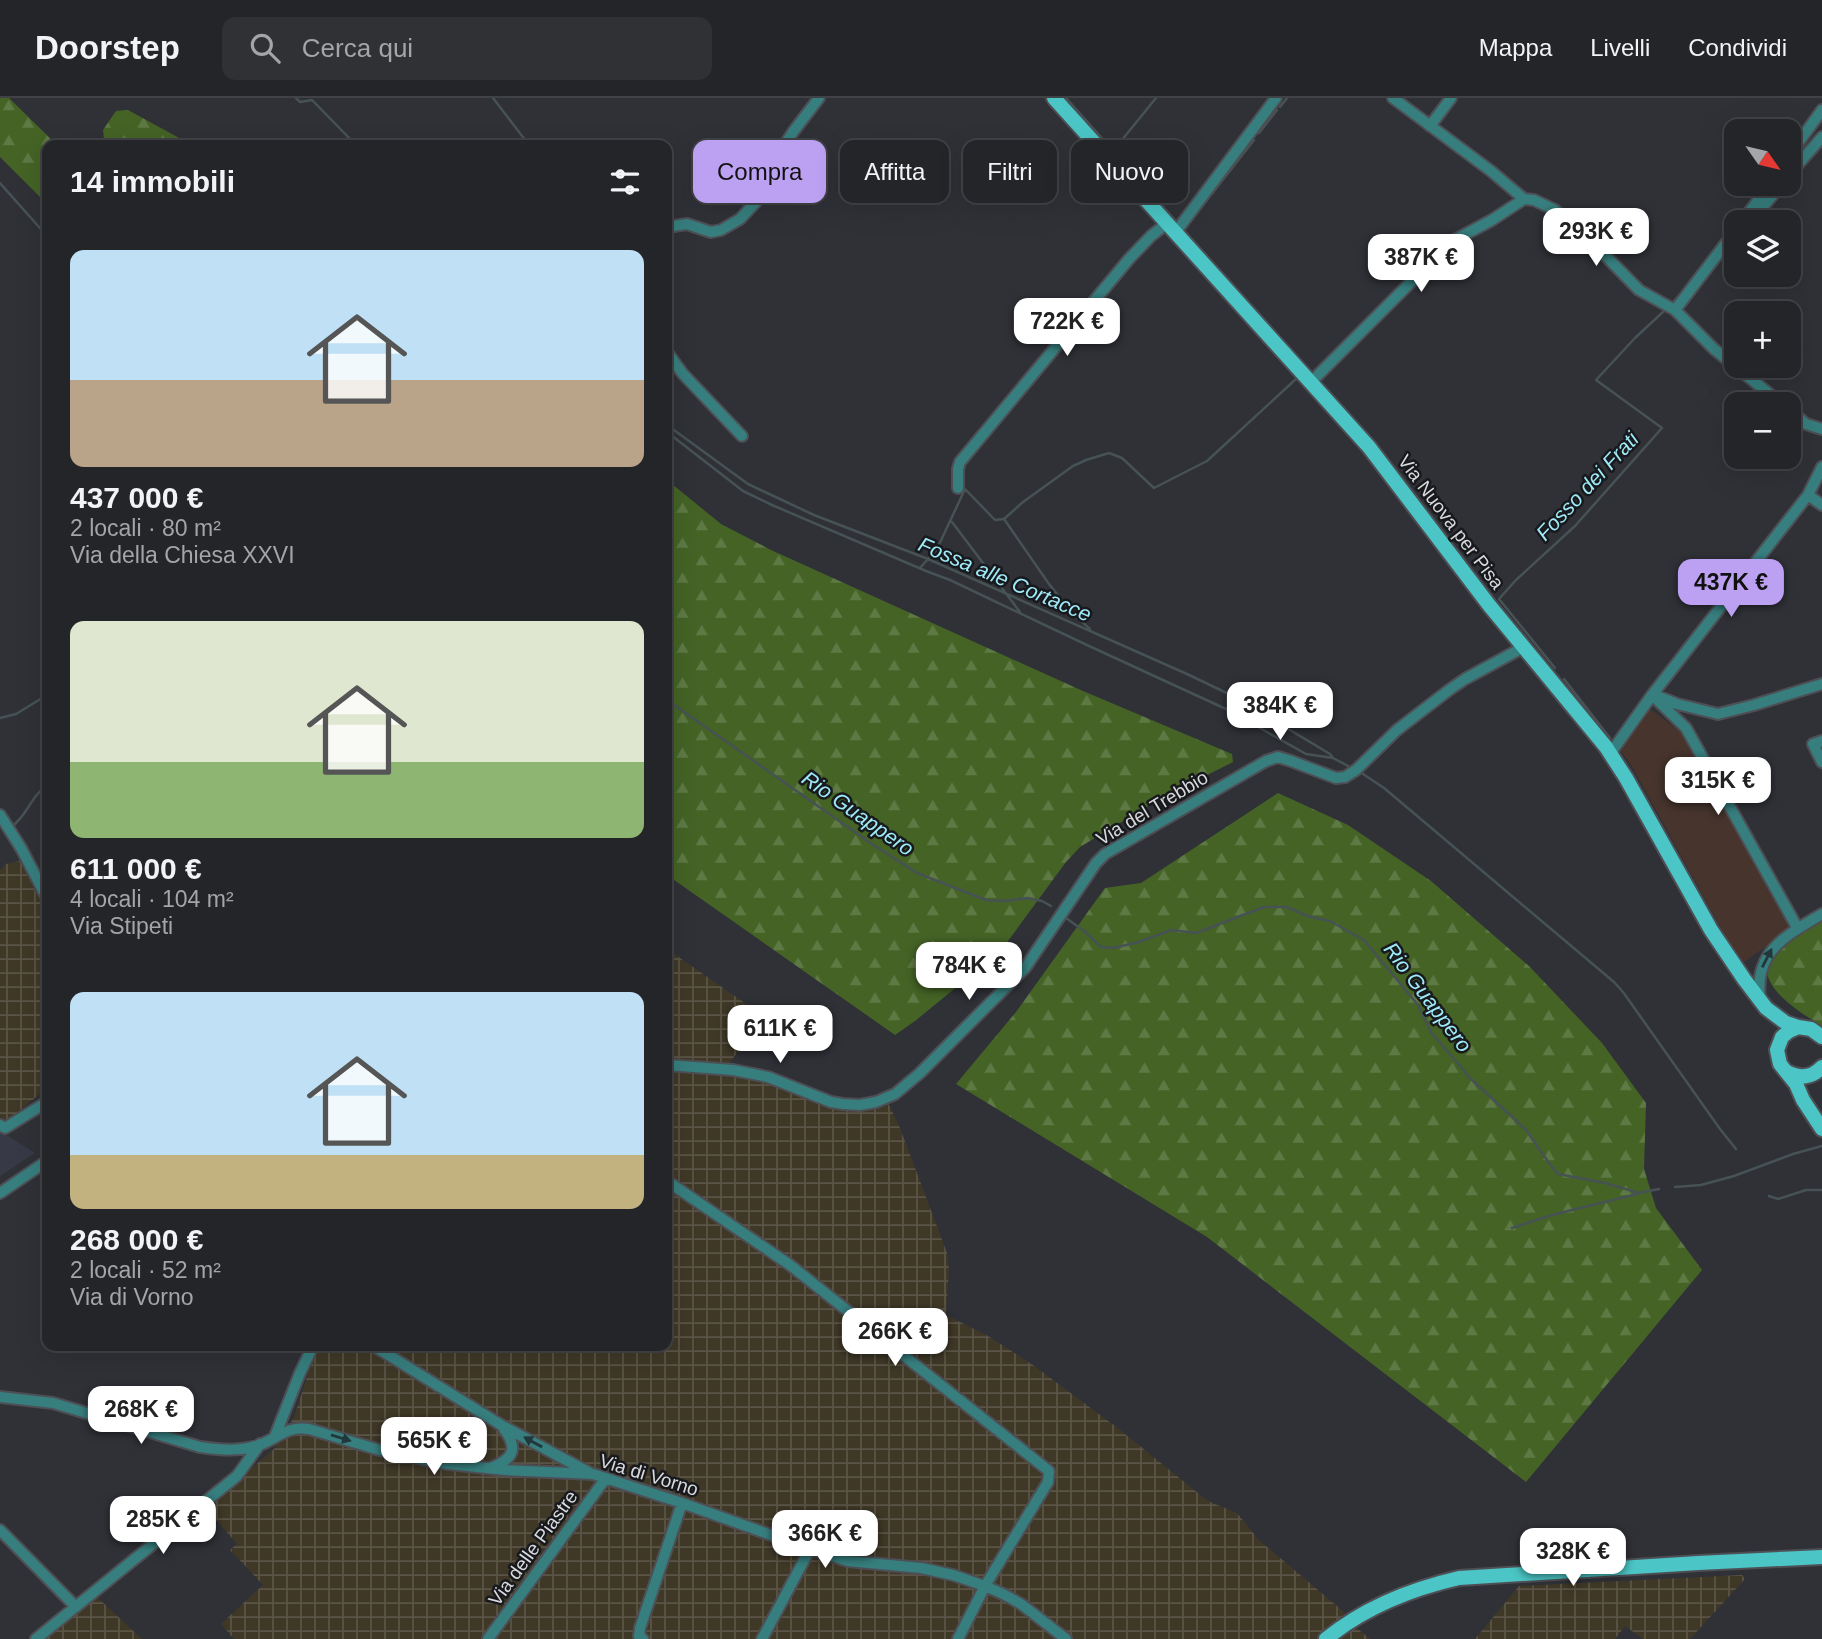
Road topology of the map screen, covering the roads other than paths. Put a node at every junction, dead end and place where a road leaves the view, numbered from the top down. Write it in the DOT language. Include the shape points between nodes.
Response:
graph roads {
  1 [pos="819,98"];
  2 [pos="1054,98"];
  3 [pos="1276,98"];
  4 [pos="1393,98"];
  5 [pos="1451,98"];
  6 [pos="1822,110"];
  7 [pos="1430,126"];
  8 [pos="1822,137"];
  9 [pos="1801,139"];
  10 [pos="1801,161"];
  11 [pos="1772,196"];
  12 [pos="1524,199"];
  13 [pos="1760,210"];
  14 [pos="672,227"];
  15 [pos="1171,228"];
  16 [pos="1724,246"];
  17 [pos="1724,255"];
  18 [pos="1697,282"];
  19 [pos="1675,310"];
  20 [pos="672,359"];
  21 [pos="1311,382"];
  22 [pos="1767,392"];
  23 [pos="1801,419"];
  24 [pos="1822,429"];
  25 [pos="742,436"];
  26 [pos="1822,467"];
  27 [pos="958,488"];
  28 [pos="1808,495"];
  29 [pos="1822,505"];
  30 [pos="1524,647"];
  31 [pos="1822,684"];
  32 [pos="1652,695"];
  33 [pos="1822,741"];
  34 [pos="1610,754"];
  35 [pos="1822,761"];
  36 [pos="1,817"];
  37 [pos="42,889"];
  38 [pos="1822,914"];
  39 [pos="1798,929"];
  40 [pos="1763,1004"];
  41 [pos="1798,1027"];
  42 [pos="1822,1037"];
  43 [pos="1778,1045"];
  44 [pos="672,1065"];
  45 [pos="1820,1069"];
  46 [pos="1787,1072"];
  47 [pos="42,1105"];
  48 [pos="1811,1110"];
  49 [pos="2,1127"];
  50 [pos="1822,1129"];
  51 [pos="42,1164"];
  52 [pos="672,1184"];
  53 [pos="0,1193"];
  54 [pos="311,1351"];
  55 [pos="382,1351"];
  56 [pos="0,1397"];
  57 [pos="501,1424"];
  58 [pos="275,1436"];
  59 [pos="260,1444"];
  60 [pos="491,1468"];
  61 [pos="593,1474"];
  62 [pos="606,1478"];
  63 [pos="682,1503"];
  64 [pos="0,1530"];
  65 [pos="810,1549"];
  66 [pos="1822,1557"];
  67 [pos="985,1586"];
  68 [pos="76,1607"];
  69 [pos="36,1639"];
  70 [pos="488,1639"];
  71 [pos="643,1639"];
  72 [pos="762,1639"];
  73 [pos="958,1639"];
  74 [pos="1066,1639"];
  75 [pos="1326,1639"];
  1 -- 14 [label="street" via="771,166 759,197 740,219 711,232 687,224"];
  2 -- 15 [label="main road, Via Nuova per Pisa"];
  3 -- 15 [label="street"];
  4 -- 7 [label="street"];
  5 -- 7 [label="street"];
  6 -- 9 [label="street"];
  7 -- 12 [label="street"];
  8 -- 10 [label="street"];
  11 -- 13 [label="street"];
  12 -- 19 [label="street" via="1555,210 1639,290"];
  12 -- 21 [label="street" via="1451,242"];
  15 -- 21 [label="main road, Via Nuova per Pisa"];
  15 -- 27 [label="street" via="1151,236 1129,258 960,461"];
  16 -- 18 [label="street"];
  17 -- 18 [label="street"];
  18 -- 19 [label="street"];
  19 -- 22 [label="street"];
  20 -- 25 [label="street"];
  21 -- 30 [label="main road, Via Nuova per Pisa" via="1369,447"];
  23 -- 24 [label="street"];
  26 -- 28 [label="street"];
  28 -- 29 [label="street"];
  28 -- 32 [label="street"];
  30 -- 34 [label="main road, Via Nuova per Pisa"];
  30 -- 44 [label="street, Via del Trebbio" via="1448,690 1345,777 1336,778 1278,757 1105,854 1025,968 895,1094 876,1102 843,1104 768,1077"];
  31 -- 32 [label="street" via="1718,714"];
  32 -- 34 [label="street"];
  32 -- 39 [label="street" via="1686,729"];
  33 -- 35 [label="street" via="1813,744"];
  34 -- 40 [label="main road, Via Nuova per Pisa" via="1711,930"];
  36 -- 37 [label="street"];
  38 -- 39 [label="street"];
  40 -- 39 [label="street, one-way" via="1758,986 1764,960 1775,945"];
  40 -- 41 [label="main road"];
  40 -- 43 [label="main road"];
  41 -- 42 [label="main road"];
  41 -- 43 [label="main road" via="1786,1033"];
  43 -- 46 [label="main road" via="1778,1060"];
  45 -- 46 [label="main road" via="1798,1077"];
  45 -- 48 [label="main road" via="1809,1101"];
  46 -- 48 [label="main road"];
  47 -- 49 [label="street"];
  48 -- 50 [label="main road"];
  51 -- 53 [label="street"];
  52 -- 67 [label="street" via="790,1265 1046,1467 1048,1482"];
  54 -- 58 [label="street"];
  55 -- 57 [label="street"];
  56 -- 59 [label="street, Via di Vorno" via="53,1403 200,1447 221,1450"];
  57 -- 60 [label="street" via="512,1448 509,1458"];
  61 -- 57 [label="street, one-way"];
  58 -- 59 [label="street, Via di Vorno"];
  58 -- 60 [label="street, Via di Vorno, one-way" via="297,1427 383,1451"];
  59 -- 68 [label="street" via="237,1476"];
  60 -- 61 [label="street, Via di Vorno"];
  61 -- 62 [label="street, Via di Vorno"];
  62 -- 63 [label="street, Via di Vorno"];
  62 -- 70 [label="street, Via delle Piastre"];
  63 -- 65 [label="street, Via di Vorno"];
  63 -- 71 [label="street" via="640,1628"];
  64 -- 68 [label="street"];
  65 -- 67 [label="street, Via di Vorno" via="848,1561 921,1568"];
  65 -- 72 [label="street"];
  66 -- 75 [label="main road" via="1459,1578 1386,1601"];
  67 -- 73 [label="street"];
  67 -- 74 [label="street, Via di Vorno" via="1021,1604"];
  68 -- 69 [label="street"];
}
